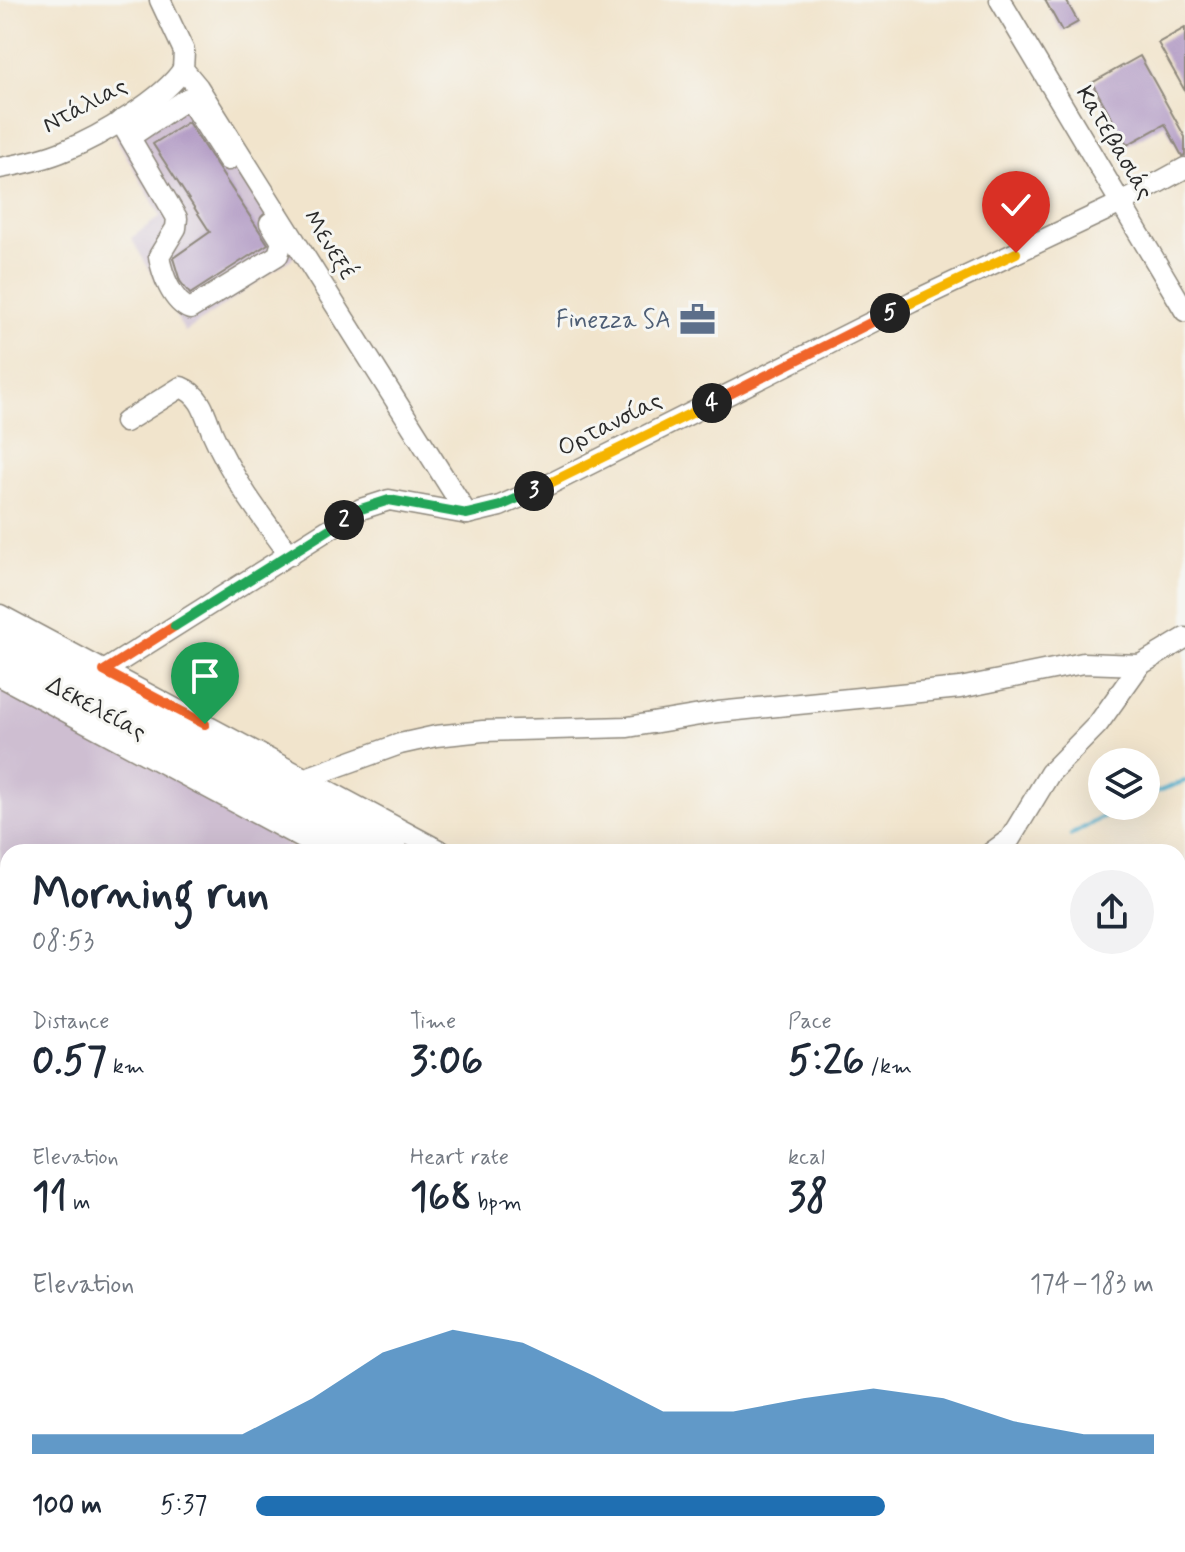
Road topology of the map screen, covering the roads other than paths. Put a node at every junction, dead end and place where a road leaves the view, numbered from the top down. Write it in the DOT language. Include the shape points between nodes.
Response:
graph roads {
  1 [pos="160,0"];
  2 [pos="1002,1"];
  3 [pos="183,69"];
  4 [pos="125,129"];
  5 [pos="0,168"];
  6 [pos="1185,168"];
  7 [pos="1119,204"];
  8 [pos="1185,311"];
  9 [pos="125,422"];
  10 [pos="467,514"];
  11 [pos="290,555"];
  12 [pos="0,615"];
  13 [pos="0,637"];
  14 [pos="1185,638"];
  15 [pos="0,657"];
  16 [pos="1140,665"];
  17 [pos="104,671"];
  18 [pos="0,676"];
  19 [pos="241,777"];
  20 [pos="306,778"];
  21 [pos="313,844"];
  22 [pos="347,844"];
  23 [pos="380,844"];
  24 [pos="427,844"];
  25 [pos="1003,844"];
  1 -- 3 [label="street, Μενεξέ" via="184,51"];
  2 -- 7 [label="street, Κατεβασιάς"];
  3 -- 4 [label="street, Ντάλιας"];
  3 -- 10 [label="street, Μενεξέ"];
  4 -- 4 [label="street" via="177,218 159,256 181,304 190,309 278,255 282,242 188,98"];
  4 -- 5 [label="street, Ντάλιας"];
  6 -- 7 [label="street, Ορτανσίας"];
  7 -- 8 [label="street, Κατεβασιάς"];
  7 -- 10 [label="street, Ορτανσίας" via="550,484"];
  9 -- 11 [label="street" via="181,387 192,391 244,494"];
  10 -- 11 [label="street, Ορτανσίας" via="389,500 361,509"];
  11 -- 17 [label="street, Ορτανσίας"];
  12 -- 17 [label="street"];
  13 -- 19 [label="main road, Δεκελείας"];
  14 -- 16 [label="street"];
  15 -- 19 [label="main road, Δεκελείας"];
  16 -- 20 [label="street" via="1083,663 960,688 718,712 628,727 436,736"];
  16 -- 25 [label="street" via="1098,724 1050,773"];
  17 -- 20 [label="street"];
  18 -- 21 [label="street"];
  19 -- 22 [label="main road, Δεκελείας"];
  19 -- 23 [label="main road, Δεκελείας"];
  20 -- 24 [label="street"];
}
